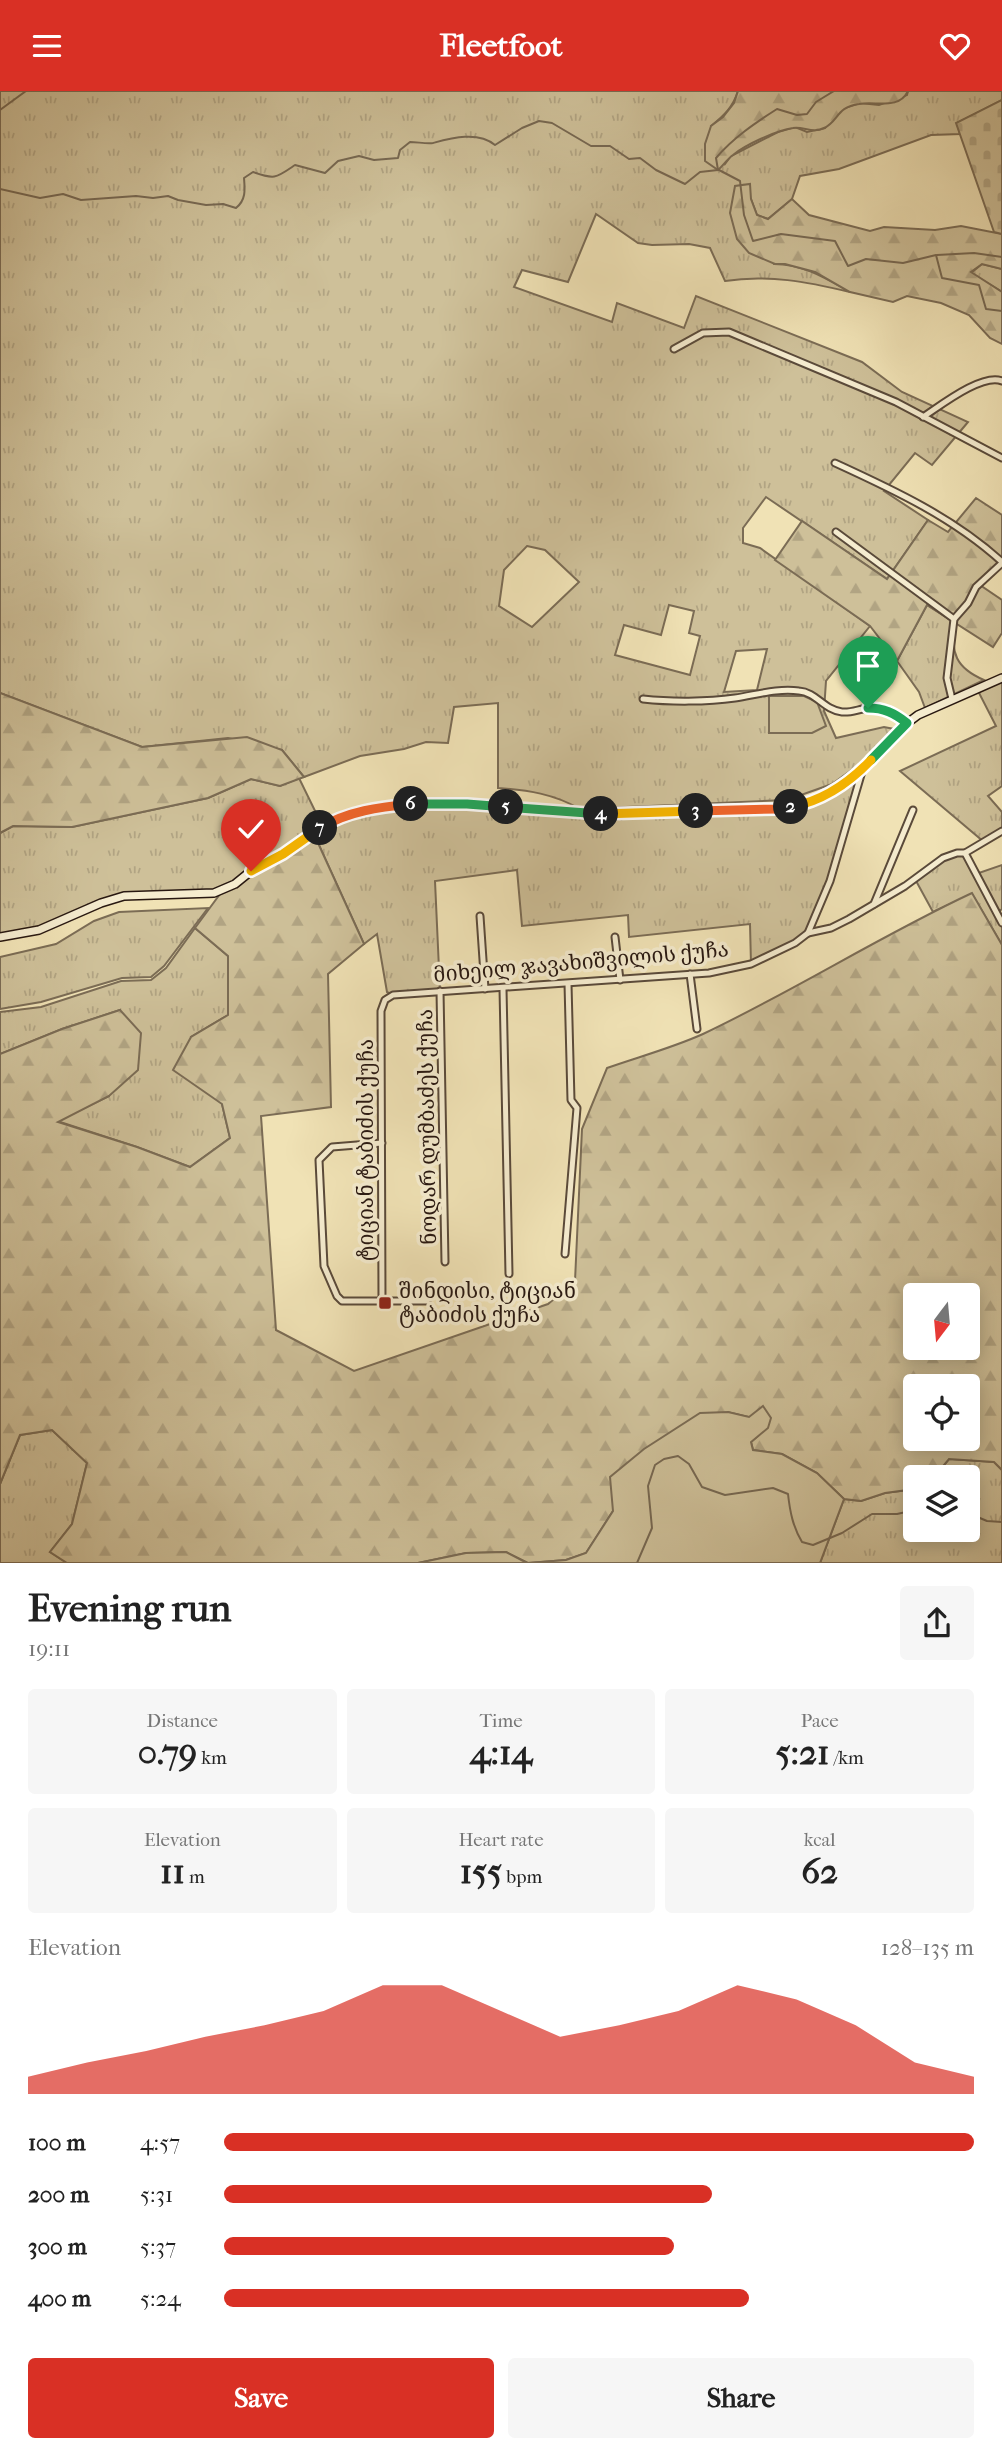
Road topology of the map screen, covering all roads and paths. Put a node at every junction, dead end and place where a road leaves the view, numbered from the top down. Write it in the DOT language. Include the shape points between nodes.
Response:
graph roads {
  1 [pos="674,349"];
  2 [pos="1002,381"];
  3 [pos="923,417"];
  4 [pos="1002,458"];
  5 [pos="835,463"];
  6 [pos="836,533"];
  7 [pos="1002,563"];
  8 [pos="954,619"];
  9 [pos="1002,678"];
  10 [pos="643,699"];
  11 [pos="952,699"];
  12 [pos="907,723"];
  13 [pos="863,768"];
  14 [pos="913,810"];
  15 [pos="1002,831"];
  16 [pos="965,853"];
  17 [pos="874,904"];
  18 [pos="999,911"];
  19 [pos="480,916"];
  20 [pos="1002,923"];
  21 [pos="808,933"];
  22 [pos="0,937"];
  23 [pos="615,937"];
  24 [pos="691,974"];
  25 [pos="620,980"];
  26 [pos="568,984"];
  27 [pos="485,989"];
  28 [pos="503,989"];
  29 [pos="440,991"];
  30 [pos="385,1000"];
  31 [pos="697,1029"];
  32 [pos="382,1143"];
  33 [pos="565,1254"];
  34 [pos="446,1262"];
  35 [pos="509,1274"];
  36 [pos="382,1300"];
  37 [pos="427,1301"];
  1 -- 3 [label="street" via="703,333 729,332"];
  2 -- 3 [label="street" via="987,380"];
  3 -- 4 [label="street"];
  5 -- 7 [label="street" via="888,487 976,538"];
  6 -- 8 [label="street"];
  7 -- 8 [label="street" via="976,587"];
  8 -- 11 [label="street" via="947,678"];
  9 -- 11 [label="main road"];
  10 -- 12 [label="street" via="703,701 801,691 828,708 848,712 881,708"];
  11 -- 12 [label="main road"];
  12 -- 13 [label="main road"];
  13 -- 21 [label="street" via="830,881"];
  13 -- 22 [label="main road" via="814,800 777,809 596,814 467,804 378,807 331,821 214,893 124,896 39,930"];
  14 -- 17 [label="street"];
  15 -- 16 [label="street, მიხეილ ჯავახიშვილის ქუჩა"];
  16 -- 17 [label="street, მიხეილ ჯავახიშვილის ქუჩა" via="943,858"];
  16 -- 18 [label="street"];
  17 -- 21 [label="street, მიხეილ ჯავახიშვილის ქუჩა" via="831,928"];
  18 -- 20 [label="street"];
  19 -- 27 [label="street"];
  21 -- 24 [label="street, მიხეილ ჯავახიშვილის ქუჩა" via="751,964"];
  23 -- 25 [label="street"];
  24 -- 25 [label="street, მიხეილ ჯავახიშვილის ქუჩა"];
  24 -- 31 [label="street"];
  25 -- 26 [label="street, მიხეილ ჯავახიშვილის ქუჩა"];
  26 -- 28 [label="street, მიხეილ ჯავახიშვილის ქუჩა"];
  26 -- 33 [label="street" via="571,1100 577,1108"];
  27 -- 28 [label="street, მიხეილ ჯავახიშვილის ქუჩა"];
  27 -- 29 [label="street, მიხეილ ჯავახიშვილის ქუჩა"];
  28 -- 35 [label="street"];
  29 -- 30 [label="street, მიხეილ ჯავახიშვილის ქუჩა" via="393,995"];
  29 -- 34 [label="street, ნოდარ დუმბაძეს ქუჩა"];
  30 -- 32 [label="street, ტიციან ტაბიძის ქუჩა" via="381,1011"];
  32 -- 36 [label="street, ტიციან ტაბიძის ქუჩა"];
  32 -- 36 [label="street" via="331,1147 321,1156 319,1166 324,1266 337,1296 342,1301"];
  36 -- 37 [label="street"];
}
